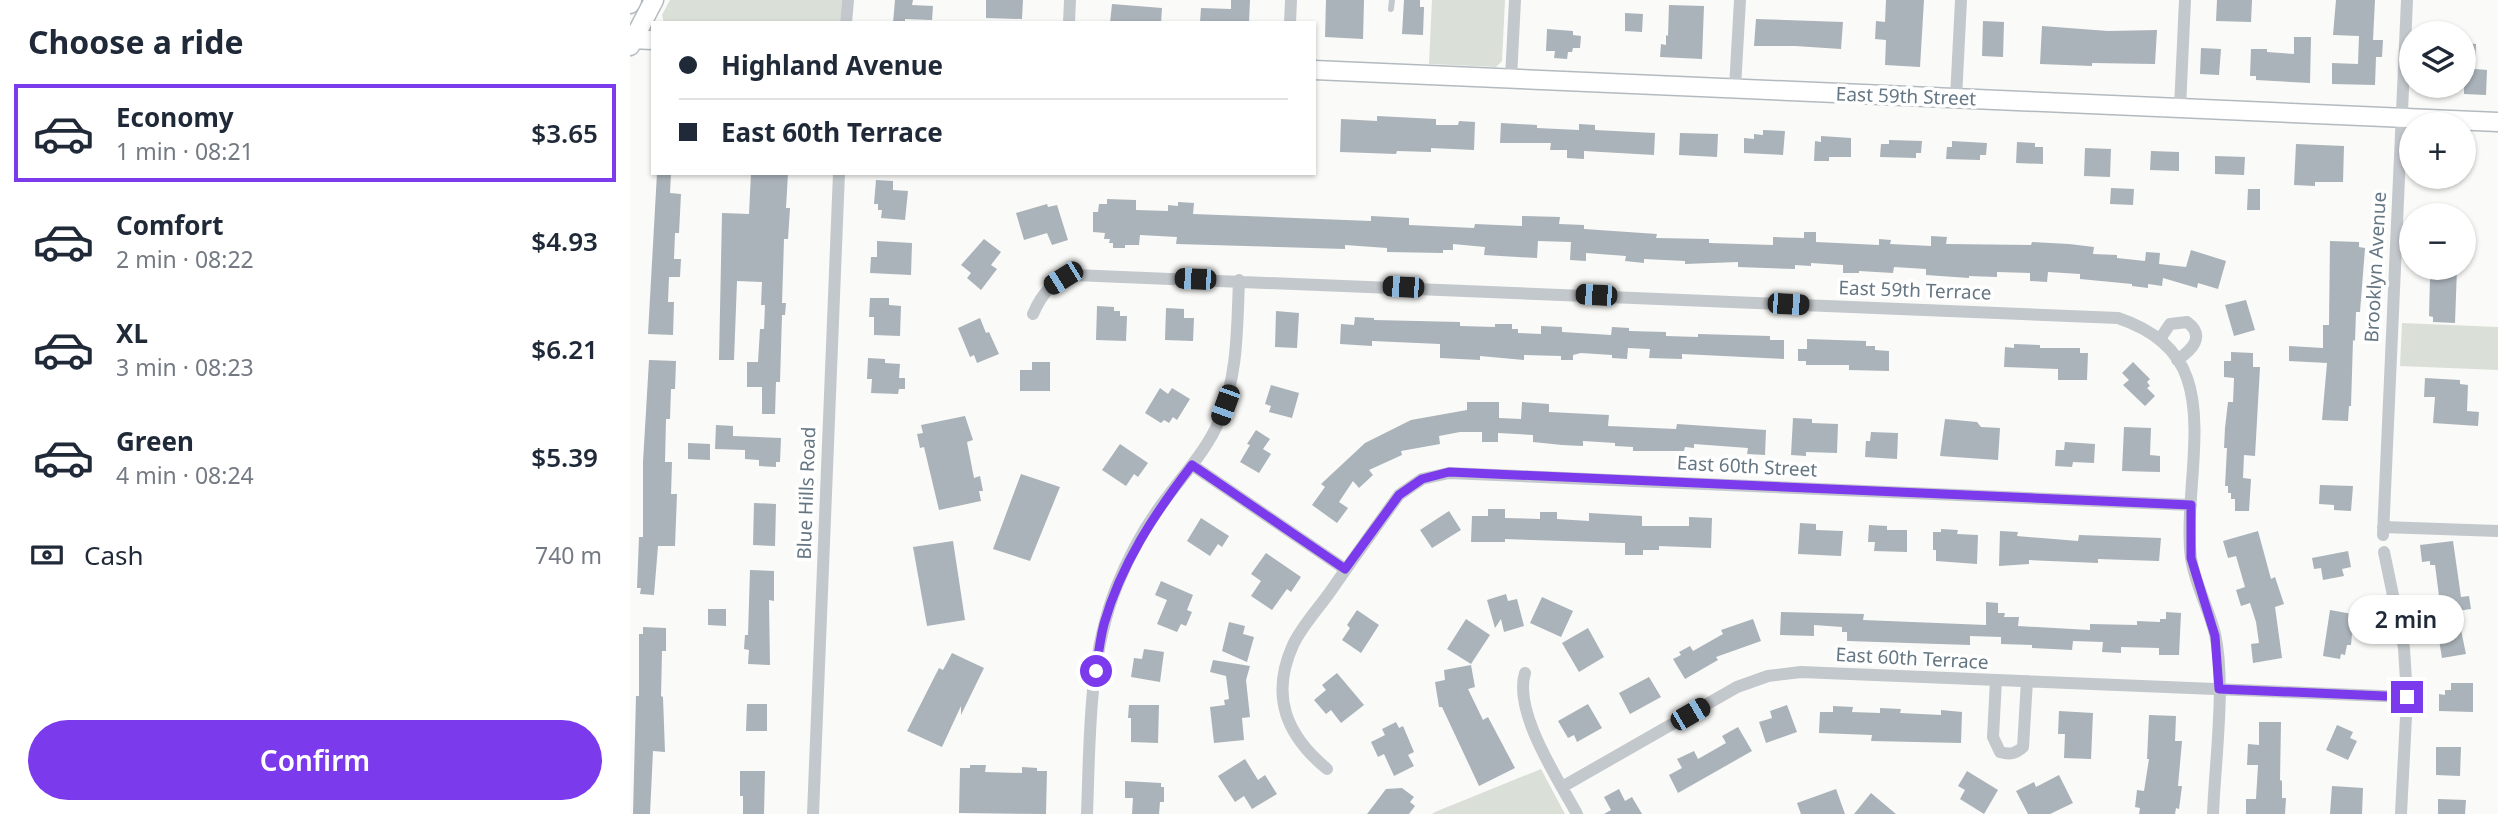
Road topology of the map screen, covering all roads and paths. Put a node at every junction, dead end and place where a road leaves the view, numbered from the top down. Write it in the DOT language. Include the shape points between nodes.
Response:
graph roads {
  1 [pos="654,0"];
  2 [pos="848,0"];
  3 [pos="1070,0"];
  4 [pos="1291,0"];
  5 [pos="1392,0"];
  6 [pos="1515,0"];
  7 [pos="1740,0"];
  8 [pos="1961,0"];
  9 [pos="2185,0"];
  10 [pos="2407,0"];
  11 [pos="1391,9"];
  12 [pos="846,21"];
  13 [pos="1069,21"];
  14 [pos="1290,21"];
  15 [pos="651,40"];
  16 [pos="631,41"];
  17 [pos="1316,70"];
  18 [pos="1511,78"];
  19 [pos="1735,88"];
  20 [pos="1956,98"];
  21 [pos="2180,108"];
  22 [pos="2401,112"];
  23 [pos="2399,118"];
  24 [pos="2476,121"];
  25 [pos="2498,122"];
  26 [pos="2399,164"];
  27 [pos="839,175"];
  28 [pos="1238,280"];
  29 [pos="1033,314"];
  30 [pos="2160,339"];
  31 [pos="2175,356"];
  32 [pos="1192,465"];
  33 [pos="2191,505"];
  34 [pos="2498,531"];
  35 [pos="2384,552"];
  36 [pos="1345,569"];
  37 [pos="1525,673"];
  38 [pos="1996,680"];
  39 [pos="2027,681"];
  40 [pos="2219,689"];
  41 [pos="2407,697"];
  42 [pos="1327,769"];
  43 [pos="1562,787"];
  44 [pos="813,814"];
  45 [pos="1087,814"];
  46 [pos="1577,814"];
  47 [pos="2213,814"];
  48 [pos="2400,814"];
  1 -- 16 [label="street"];
  2 -- 12 [label="street"];
  3 -- 13 [label="street"];
  4 -- 14 [label="street"];
  5 -- 11 [label="lane"];
  6 -- 18 [label="street"];
  7 -- 19 [label="street"];
  8 -- 20 [label="street"];
  9 -- 21 [label="street"];
  10 -- 22 [label="street, Brooklyn Avenue"];
  15 -- 16 [label="street"];
  17 -- 18 [label="street, East 59th Street"];
  18 -- 19 [label="street, East 59th Street"];
  19 -- 20 [label="street, East 59th Street"];
  20 -- 21 [label="street, East 59th Street"];
  21 -- 23 [label="street, East 59th Street"];
  24 -- 25 [label="street, East 59th Street"];
  26 -- 34 [label="street, Brooklyn Avenue" via="2383,531"];
  27 -- 44 [label="street, Blue Hills Road"];
  28 -- 29 [label="street, East 59th Terrace" via="1074,275 1050,286"];
  28 -- 30 [label="street, East 59th Terrace" via="2118,318"];
  28 -- 32 [label="street" via="1232,385 1218,424"];
  30 -- 31 [label="street, East 59th Terrace"];
  30 -- 31 [label="street" via="2170,324 2187,322 2194,327 2197,335 2192,349"];
  31 -- 33 [label="street" via="2187,377 2194,411"];
  32 -- 36 [label="street"];
  32 -- 45 [label="street" via="1138,542 1103,625 1092,694"];
  33 -- 36 [label="street, East 60th Street" via="1449,472 1422,479 1399,495"];
  33 -- 40 [label="street" via="2191,558 2215,636"];
  35 -- 41 [label="street" via="2404,648"];
  36 -- 42 [label="street, East 60th Street" via="1294,645 1282,682 1292,732 1307,753"];
  37 -- 43 [label="street" via="1522,698"];
  38 -- 39 [label="street"];
  38 -- 39 [label="street, East 60th Terrace" via="1993,737 2000,752 2009,755 2023,747"];
  38 -- 43 [label="street, East 60th Terrace" via="1801,672 1768,676 1737,687"];
  39 -- 40 [label="street"];
  40 -- 41 [label="street"];
  40 -- 47 [label="street"];
  41 -- 48 [label="street"];
  43 -- 46 [label="street"];
}
